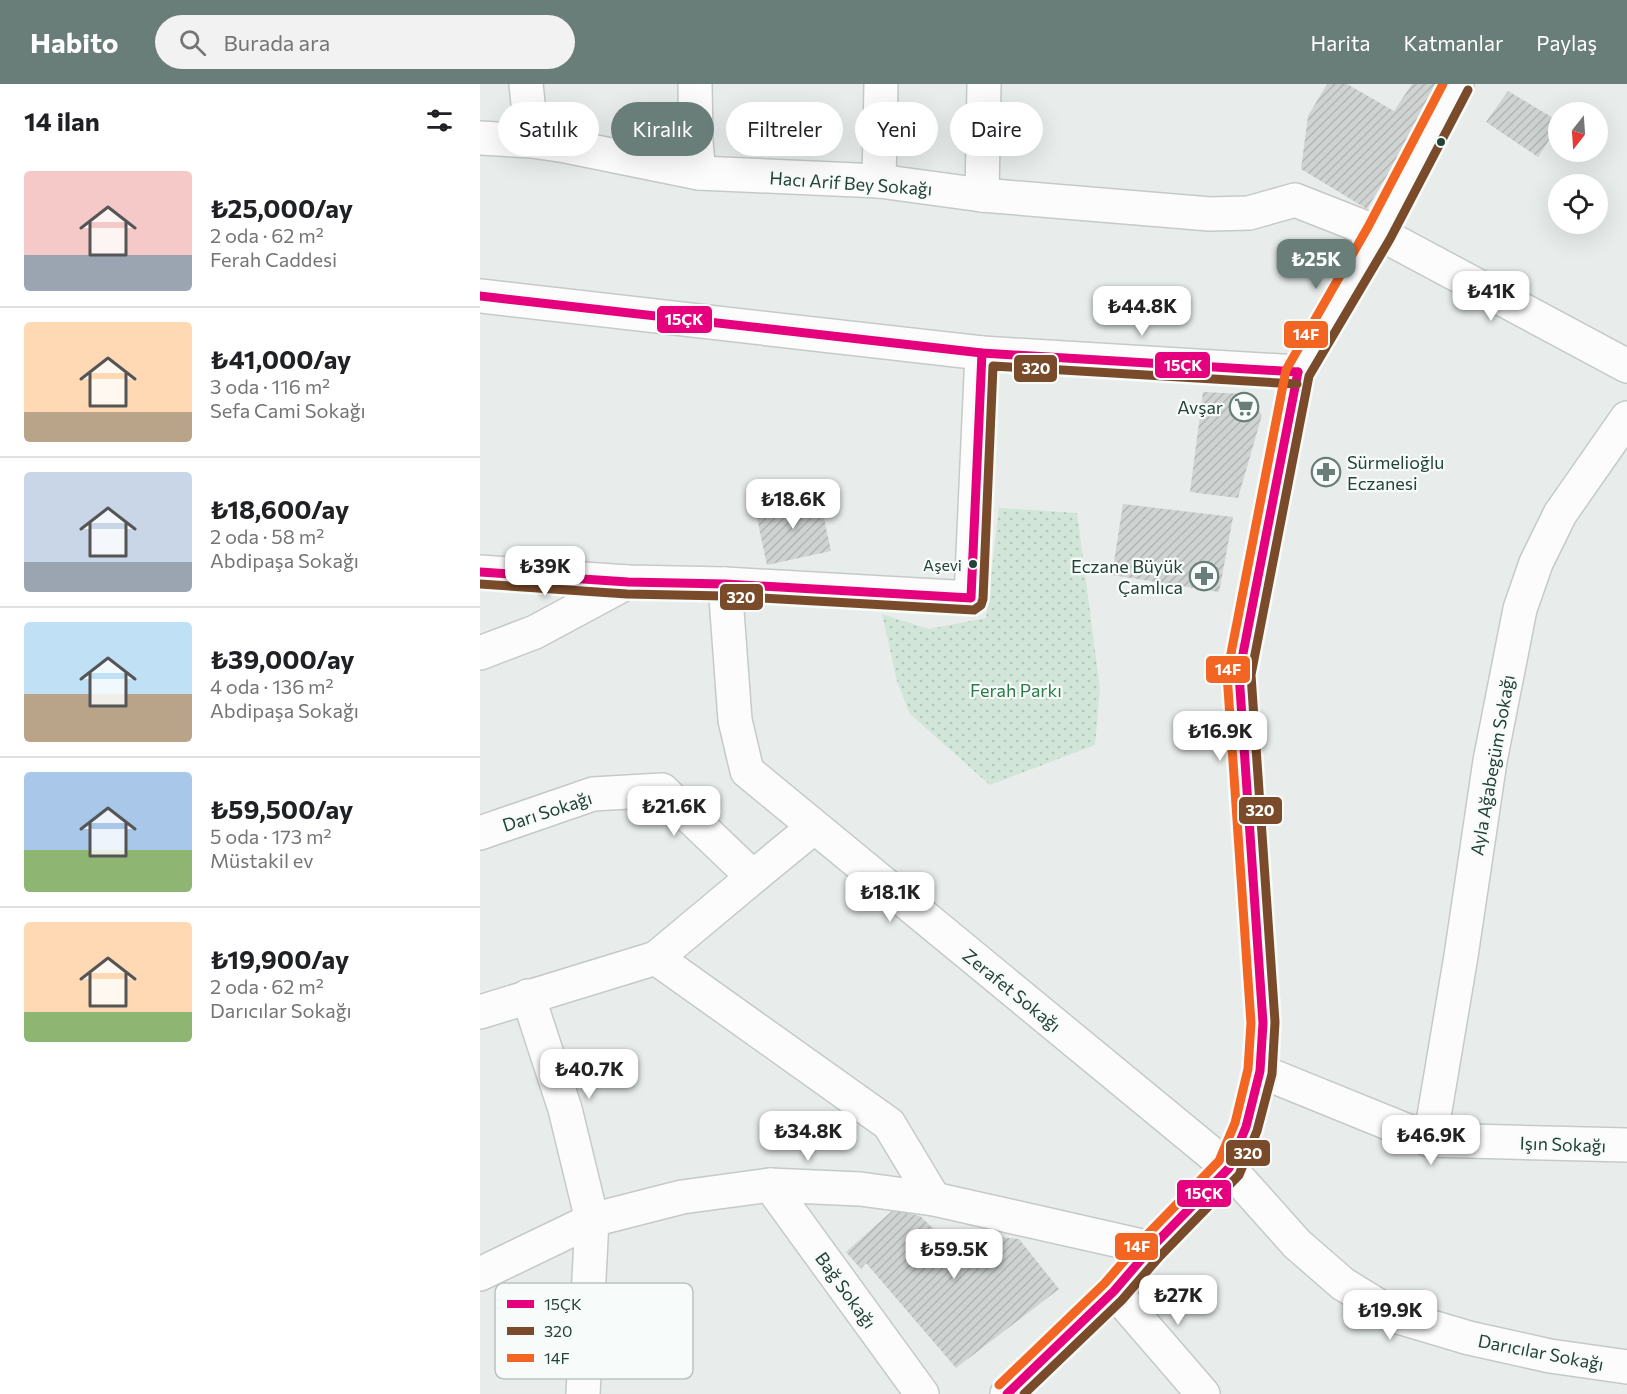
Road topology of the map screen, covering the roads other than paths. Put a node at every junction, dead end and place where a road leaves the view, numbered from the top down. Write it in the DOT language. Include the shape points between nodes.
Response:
graph roads {
  1 [pos="526,84"];
  2 [pos="695,84"];
  3 [pos="881,84"];
  4 [pos="984,84"];
  5 [pos="1457,84"];
  6 [pos="528,102"];
  7 [pos="480,138"];
  8 [pos="498,139"];
  9 [pos="599,154"];
  10 [pos="699,173"];
  11 [pos="879,181"];
  12 [pos="982,195"];
  13 [pos="1379,233"];
  14 [pos="480,296"];
  15 [pos="982,353"];
  16 [pos="1627,366"];
  17 [pos="1298,372"];
  18 [pos="1627,418"];
  19 [pos="480,572"];
  20 [pos="628,582"];
  21 [pos="725,584"];
  22 [pos="480,653"];
  23 [pos="814,827"];
  24 [pos="480,833"];
  25 [pos="753,877"];
  26 [pos="656,958"];
  27 [pos="528,996"];
  28 [pos="480,1012"];
  29 [pos="1260,1071"];
  30 [pos="1430,1140"];
  31 [pos="1627,1145"];
  32 [pos="1229,1168"];
  33 [pos="771,1185"];
  34 [pos="934,1199"];
  35 [pos="592,1220"];
  36 [pos="1151,1248"];
  37 [pos="480,1274"];
  38 [pos="589,1283"];
  39 [pos="1114,1290"];
  40 [pos="1627,1367"];
  41 [pos="584,1379"];
  42 [pos="583,1394"];
  43 [pos="922,1394"];
  44 [pos="1007,1394"];
  45 [pos="1203,1394"];
  1 -- 6 [label="street"];
  2 -- 10 [label="street"];
  3 -- 11 [label="street"];
  4 -- 12 [label="street"];
  5 -- 13 [label="street"];
  7 -- 8 [label="street, Hacı Arif Bey Sokağı"];
  9 -- 10 [label="street, Hacı Arif Bey Sokağı"];
  10 -- 11 [label="street, Hacı Arif Bey Sokağı"];
  11 -- 12 [label="street, Hacı Arif Bey Sokağı"];
  12 -- 13 [label="street, Hacı Arif Bey Sokağı" via="1210,214 1249,213 1295,200"];
  13 -- 16 [label="street"];
  13 -- 17 [label="street"];
  14 -- 15 [label="street"];
  15 -- 17 [label="street"];
  15 -- 21 [label="street" via="971,598"];
  17 -- 29 [label="street" via="1239,674 1263,1023"];
  18 -- 30 [label="street, Ayla Ağabegüm Sokağı" via="1560,514 1536,563 1520,609 1490,761"];
  19 -- 20 [label="street"];
  20 -- 21 [label="street"];
  20 -- 22 [label="street" via="535,632"];
  21 -- 23 [label="street, Zerafet Sokağı" via="735,720 747,771"];
  23 -- 25 [label="street"];
  23 -- 32 [label="street, Zerafet Sokağı"];
  24 -- 25 [label="street, Darı Sokağı" via="593,794 662,790"];
  25 -- 26 [label="street"];
  26 -- 27 [label="street"];
  26 -- 34 [label="street" via="889,1124"];
  27 -- 28 [label="street"];
  27 -- 35 [label="street" via="565,1109"];
  29 -- 30 [label="street, Işın Sokağı"];
  29 -- 32 [label="street" via="1246,1127"];
  30 -- 31 [label="street, Işın Sokağı"];
  32 -- 36 [label="street"];
  32 -- 40 [label="street, Darıcılar Sokağı" via="1297,1244 1343,1284 1395,1316 1550,1356"];
  33 -- 34 [label="street" via="860,1189"];
  33 -- 35 [label="street" via="681,1197"];
  33 -- 43 [label="street, Bağ Sokağı"];
  34 -- 36 [label="street"];
  35 -- 37 [label="street"];
  35 -- 38 [label="street"];
  36 -- 39 [label="street"];
  39 -- 44 [label="street"];
  39 -- 45 [label="street"];
  41 -- 42 [label="street"];
}
